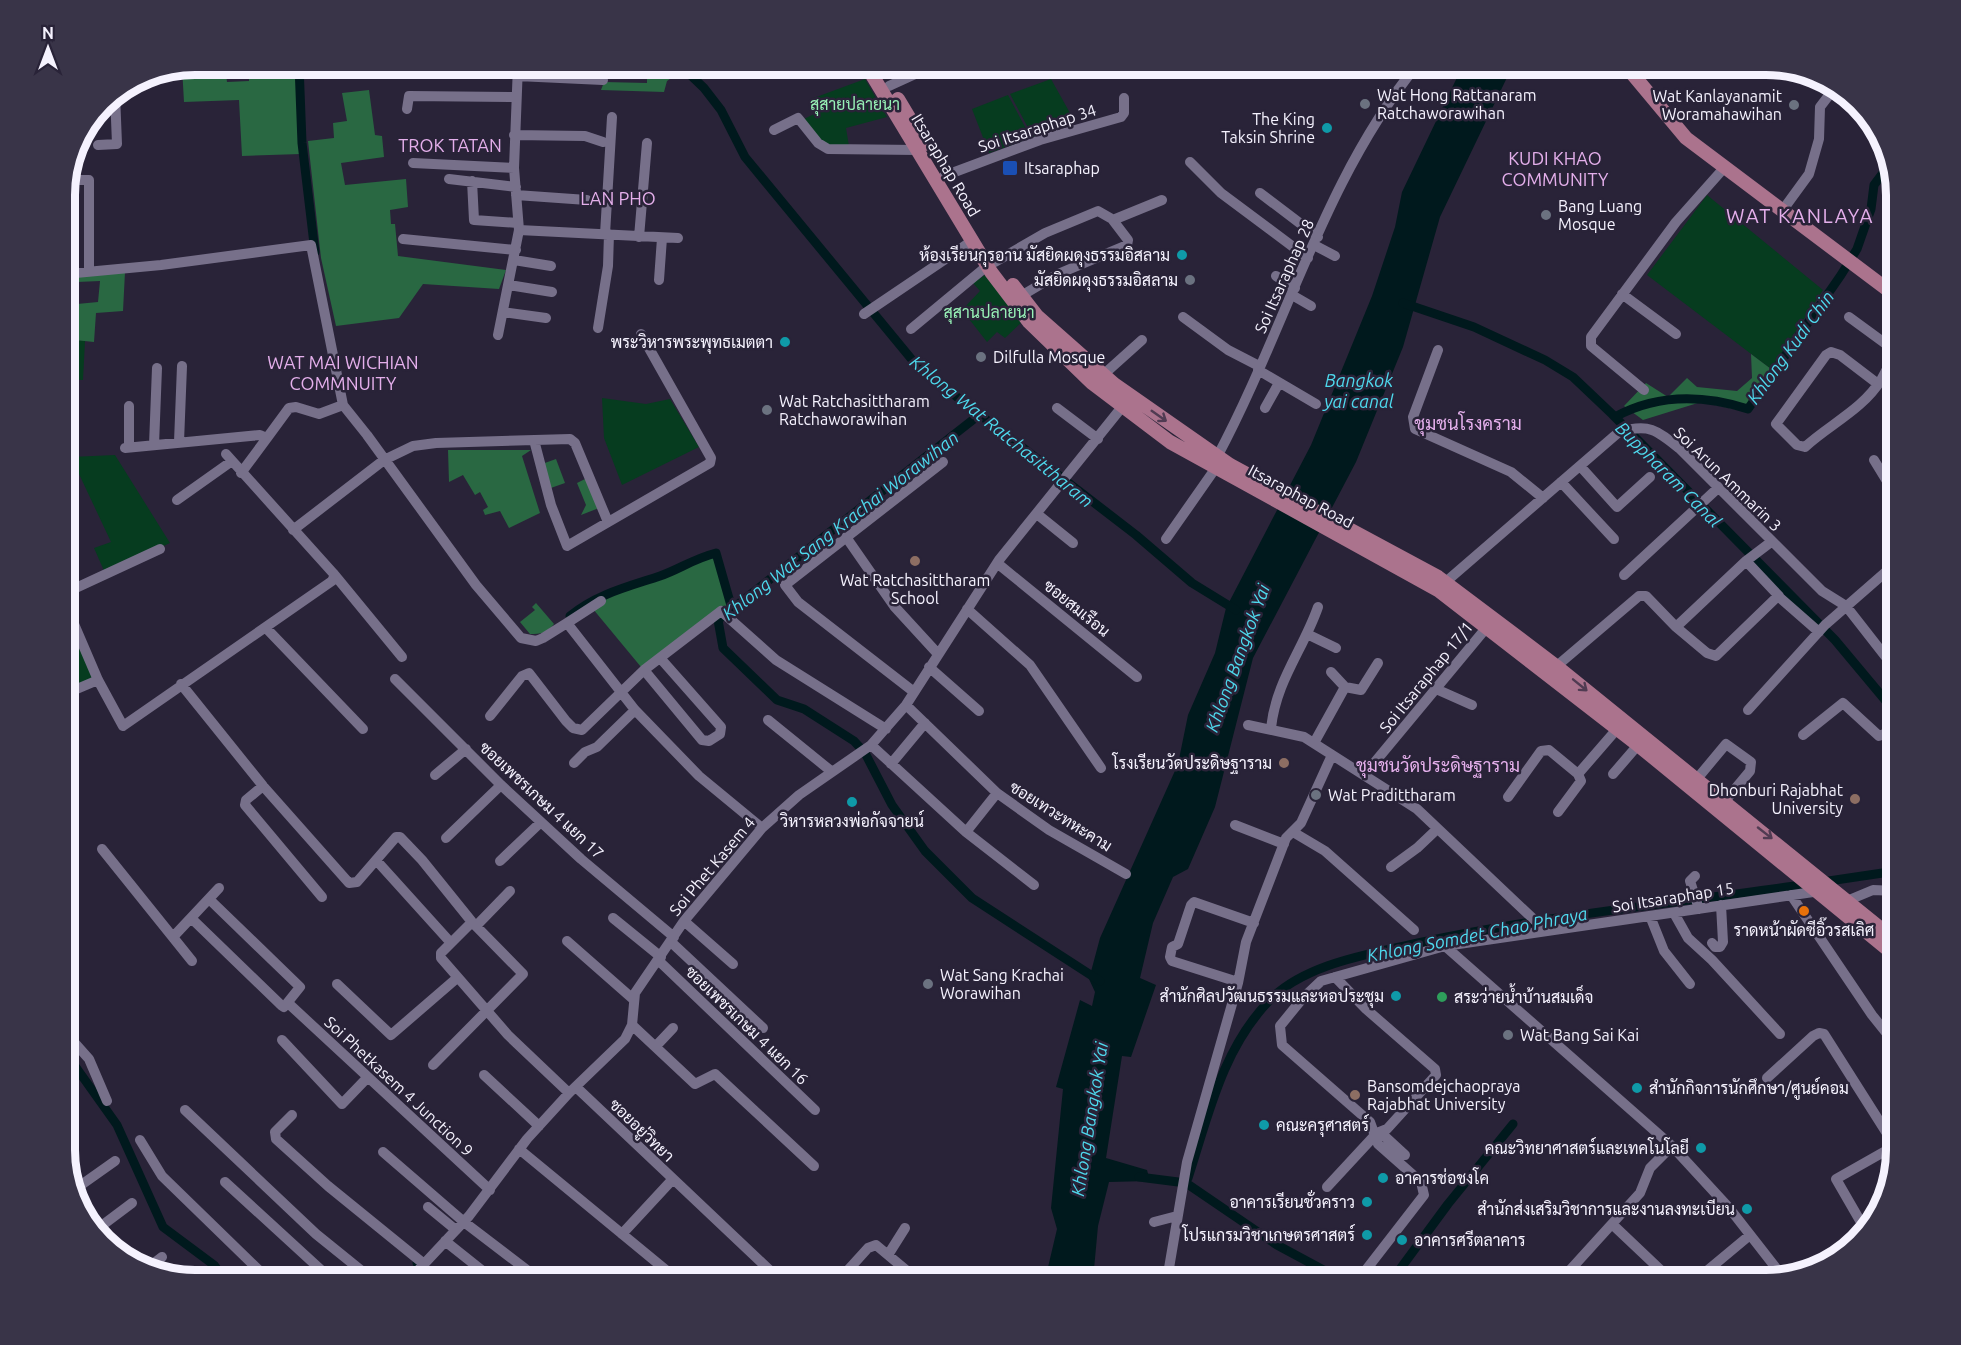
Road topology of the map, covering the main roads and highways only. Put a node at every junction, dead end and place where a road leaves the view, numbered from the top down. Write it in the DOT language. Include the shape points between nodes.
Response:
graph roads {
  1 [pos="873,75"];
  2 [pos="882,75"];
  3 [pos="1634,75"];
  4 [pos="991,264"];
  5 [pos="1886,288"];
  6 [pos="1126,402"];
  7 [pos="1441,586"];
  8 [pos="1552,670"];
  9 [pos="1816,883"];
  10 [pos="1886,932"];
  11 [pos="1886,947"];
  1 -- 4 [label="main road, Itsaraphap Road" via="972,241"];
  2 -- 4 [label="main road" via="944,176"];
  3 -- 5 [label="main road" via="1686,138"];
  4 -- 6 [label="main road" via="1037,316 1103,375"];
  4 -- 6 [label="main road, Itsaraphap Road" via="1029,322"];
  6 -- 7 [label="main road, Itsaraphap Road" via="1170,442"];
  7 -- 8 [label="main road"];
  7 -- 8 [label="main road, Itsaraphap Road" via="1486,627"];
  8 -- 9 [label="main road, Itsaraphap Road" via="1617,729"];
  8 -- 9 [label="main road, one-way" via="1725,801"];
  9 -- 10 [label="main road" via="1849,900"];
  9 -- 11 [label="main road, Itsaraphap Road"];
}
